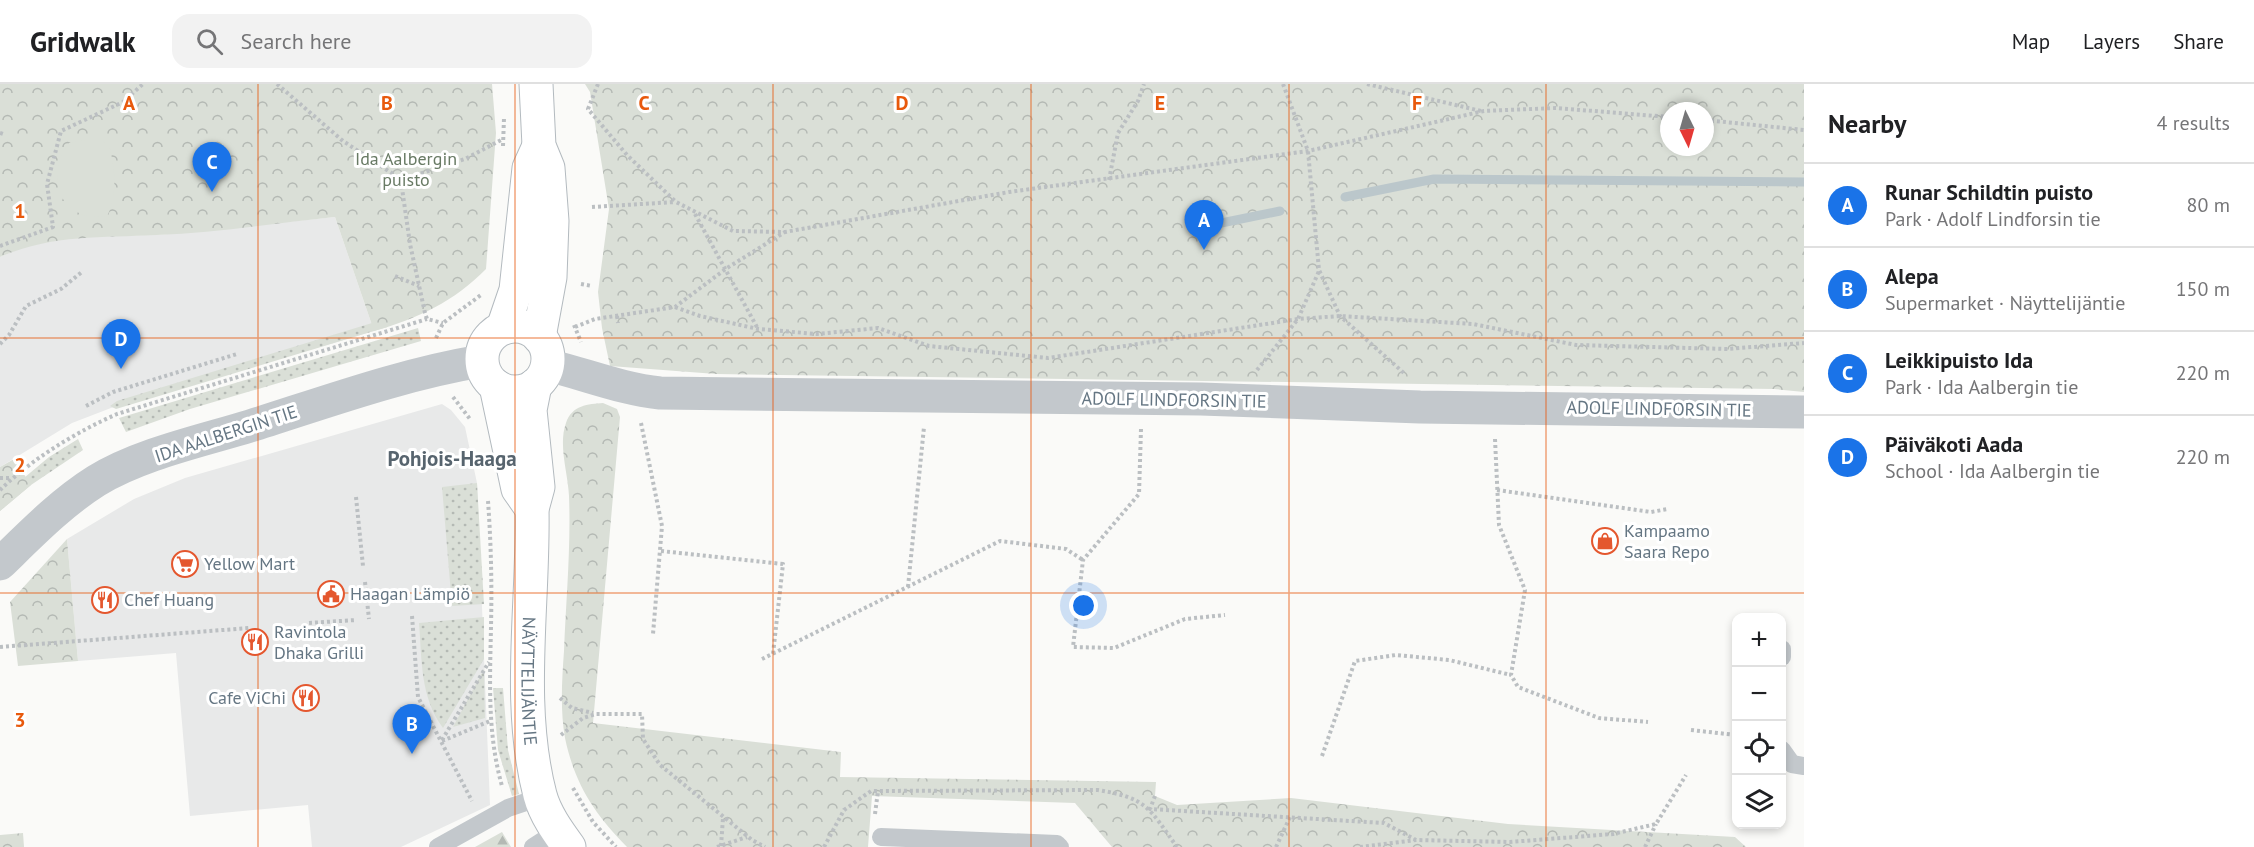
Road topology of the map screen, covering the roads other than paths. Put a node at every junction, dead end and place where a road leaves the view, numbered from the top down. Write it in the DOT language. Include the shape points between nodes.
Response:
graph roads {
  1 [pos="536,84"];
  2 [pos="539,146"];
  3 [pos="503,328"];
  4 [pos="540,362"];
  5 [pos="489,374"];
  6 [pos="1804,412"];
  7 [pos="532,509"];
  8 [pos="0,564"];
  9 [pos="1786,756"];
  10 [pos="1804,766"];
  11 [pos="541,797"];
  12 [pos="881,837"];
  13 [pos="553,842"];
  14 [pos="438,847"];
  15 [pos="1060,847"];
  1 -- 2 [label="main road, NÄYTTELIJÄNTIE"];
  2 -- 3 [label="main road, NÄYTTELIJÄNTIE" via="529,168 516,290"];
  2 -- 4 [label="main road, NÄYTTELIJÄNTIE" via="548,168 552,229"];
  3 -- 4 [label="main road" via="525,327"];
  3 -- 5 [label="main road, NÄYTTELIJÄNTIE" via="488,339"];
  4 -- 5 [label="main road" via="514,392"];
  4 -- 6 [label="street, ADOLF LINDFORSIN TIE" via="636,391 660,393"];
  4 -- 7 [label="main road, NÄYTTELIJÄNTIE" via="530,410 538,487"];
  5 -- 7 [label="main road" via="518,489"];
  5 -- 8 [label="street, IDA AALBERGIN TIE" via="440,368 118,470 64,505"];
  7 -- 11 [label="main road, NÄYTTELIJÄNTIE" via="528,692 531,743"];
  9 -- 10 [label="lane" via="1792,764"];
  11 -- 13 [label="main road, NÄYTTELIJÄNTIE"];
  11 -- 14 [label="lane" via="508,808"];
  12 -- 15 [label="lane"];
}
